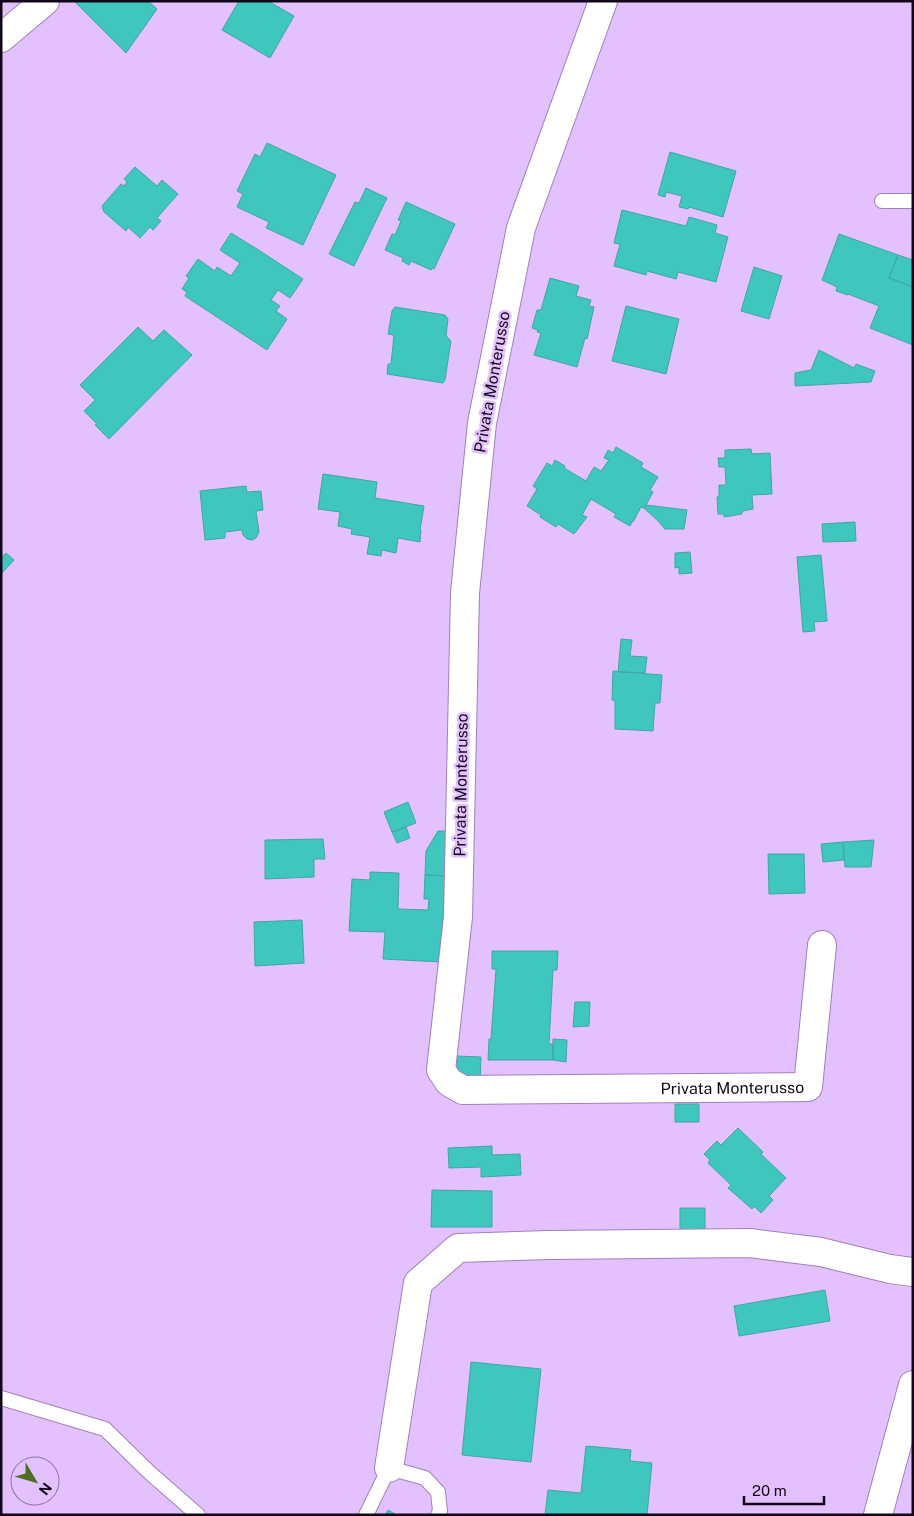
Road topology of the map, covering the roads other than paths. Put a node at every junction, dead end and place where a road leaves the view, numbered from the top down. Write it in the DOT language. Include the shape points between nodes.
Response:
graph roads {
  1 [pos="46,1"];
  2 [pos="603,1"];
  3 [pos="1,38"];
  4 [pos="882,201"];
  5 [pos="913,201"];
  6 [pos="822,945"];
  7 [pos="913,1272"];
  8 [pos="913,1385"];
  9 [pos="1,1398"];
  10 [pos="389,1468"];
  11 [pos="198,1515"];
  12 [pos="366,1515"];
  13 [pos="438,1515"];
  14 [pos="878,1515"];
  1 -- 3 [label="street"];
  2 -- 6 [label="street, Privata Monterusso" via="520,228 482,423 465,593 458,917 441,1070 449,1082 463,1090 808,1087"];
  4 -- 5 [label="lane"];
  7 -- 10 [label="street" via="821,1252 750,1243 458,1248 418,1283"];
  8 -- 14 [label="street"];
  9 -- 11 [label="lane" via="104,1429"];
  10 -- 12 [label="lane"];
  10 -- 13 [label="lane" via="425,1478 438,1492"];
}
